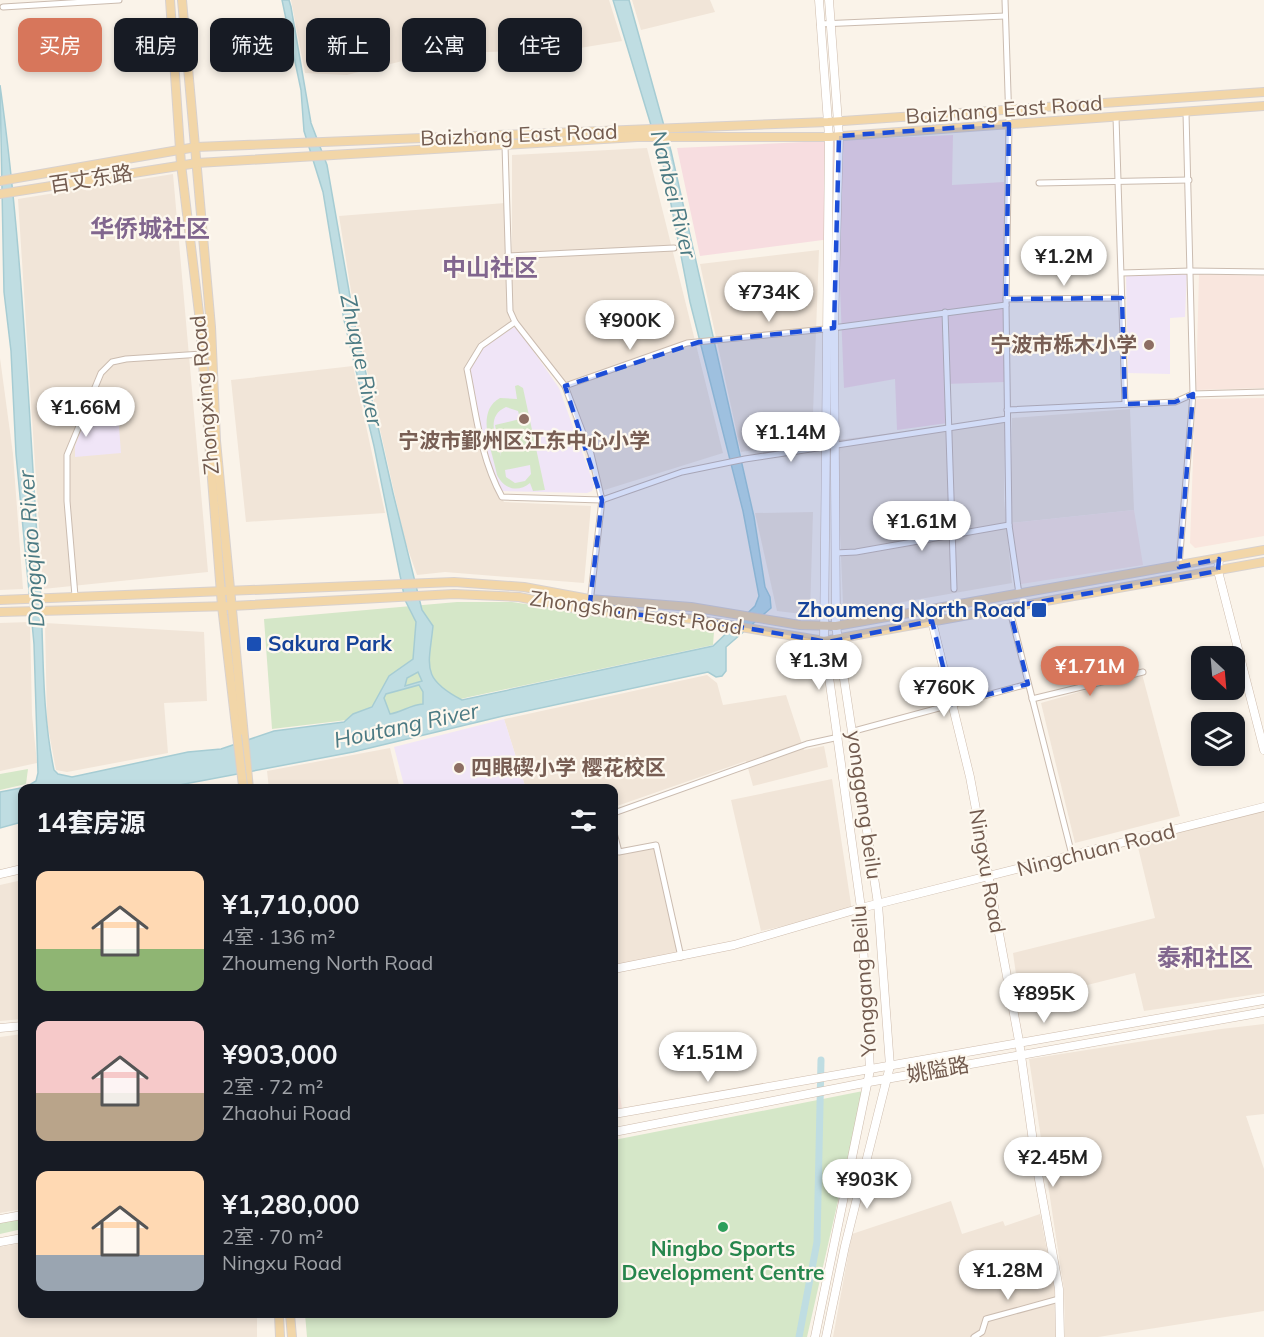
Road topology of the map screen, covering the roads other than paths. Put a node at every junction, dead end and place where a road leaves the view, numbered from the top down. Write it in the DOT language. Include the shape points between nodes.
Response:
graph roads {
  1 [pos="119,0"];
  2 [pos="170,0"];
  3 [pos="182,0"];
  4 [pos="819,0"];
  5 [pos="829,0"];
  6 [pos="1005,0"];
  7 [pos="3,7"];
  8 [pos="1005,16"];
  9 [pos="831,23"];
  10 [pos="820,24"];
  11 [pos="1264,92"];
  12 [pos="1264,106"];
  13 [pos="1008,110"];
  14 [pos="1186,113"];
  15 [pos="1116,117"];
  16 [pos="833,122"];
  17 [pos="1009,124"];
  18 [pos="839,136"];
  19 [pos="829,137"];
  20 [pos="505,146"];
  21 [pos="196,147"];
  22 [pos="180,149"];
  23 [pos="197,163"];
  24 [pos="181,164"];
  25 [pos="27,176"];
  26 [pos="1189,180"];
  27 [pos="0,181"];
  28 [pos="1039,183"];
  29 [pos="1118,183"];
  30 [pos="0,194"];
  31 [pos="674,248"];
  32 [pos="507,256"];
  33 [pos="1191,270"];
  34 [pos="1264,272"];
  35 [pos="1122,273"];
  36 [pos="1122,298"];
  37 [pos="1006,302"];
  38 [pos="945,312"];
  39 [pos="515,322"];
  40 [pos="834,327"];
  41 [pos="825,329"];
  42 [pos="202,354"];
  43 [pos="565,386"];
  44 [pos="1264,392"];
  45 [pos="1193,394"];
  46 [pos="1125,404"];
  47 [pos="1007,410"];
  48 [pos="1007,419"];
  49 [pos="949,427"];
  50 [pos="830,445"];
  51 [pos="602,500"];
  52 [pos="1009,525"];
  53 [pos="952,535"];
  54 [pos="1264,550"];
  55 [pos="835,552"];
  56 [pos="1219,559"];
  57 [pos="1264,562"];
  58 [pos="1179,567"];
  59 [pos="1218,571"];
  60 [pos="954,589"];
  61 [pos="226,591"];
  62 [pos="1019,594"];
  63 [pos="75,596"];
  64 [pos="590,599"];
  65 [pos="0,600"];
  66 [pos="226,606"];
  67 [pos="1009,607"];
  68 [pos="589,611"];
  69 [pos="0,612"];
  70 [pos="932,621"];
  71 [pos="823,626"];
  72 [pos="836,626"];
  73 [pos="839,640"];
  74 [pos="824,641"];
  75 [pos="1143,672"];
  76 [pos="1028,684"];
  77 [pos="1032,699"];
  78 [pos="952,704"];
  79 [pos="854,731"];
  80 [pos="839,737"];
  81 [pos="1264,750"];
  82 [pos="246,784"];
  83 [pos="1264,807"];
  84 [pos="618,812"];
  85 [pos="618,848"];
  86 [pos="1072,855"];
  87 [pos="18,870"];
  88 [pos="0,874"];
  89 [pos="988,878"];
  90 [pos="878,904"];
  91 [pos="861,908"];
  92 [pos="681,957"];
  93 [pos="618,968"];
  94 [pos="1264,1000"];
  95 [pos="1264,1012"];
  96 [pos="18,1026"];
  97 [pos="0,1028"];
  98 [pos="1019,1041"];
  99 [pos="1021,1054"];
  100 [pos="890,1066"];
  101 [pos="870,1070"];
  102 [pos="888,1079"];
  103 [pos="868,1082"];
  104 [pos="618,1113"];
  105 [pos="618,1131"];
  106 [pos="18,1216"];
  107 [pos="0,1219"];
  108 [pos="18,1239"];
  109 [pos="0,1242"];
  110 [pos="1059,1299"];
  111 [pos="279,1318"];
  112 [pos="290,1318"];
  113 [pos="280,1337"];
  114 [pos="292,1337"];
  115 [pos="816,1337"];
  116 [pos="826,1337"];
  117 [pos="974,1337"];
  118 [pos="1060,1337"];
  1 -- 7 [label="street"];
  2 -- 22 [label="main road, Zhongxing Road"];
  3 -- 21 [label="main road, Zhongxing Road"];
  4 -- 10 [label="main road"];
  5 -- 9 [label="main road"];
  6 -- 8 [label="street"];
  8 -- 9 [label="street"];
  8 -- 13 [label="street"];
  9 -- 10 [label="street"];
  9 -- 16 [label="main road"];
  10 -- 16 [label="main road"];
  11 -- 13 [label="main road, Baizhang East Road"];
  12 -- 14 [label="main road, Baizhang East Road"];
  13 -- 16 [label="main road, Baizhang East Road"];
  13 -- 17 [label="street"];
  14 -- 15 [label="main road, Baizhang East Road"];
  14 -- 26 [label="street"];
  15 -- 17 [label="main road, Baizhang East Road"];
  15 -- 29 [label="street"];
  16 -- 18 [label="main road, yonggang beilu"];
  16 -- 19 [label="main road"];
  16 -- 21 [label="main road, Baizhang East Road"];
  17 -- 18 [label="main road, Baizhang East Road"];
  17 -- 37 [label="street"];
  18 -- 19 [label="main road, Baizhang East Road"];
  18 -- 40 [label="main road, yonggang beilu"];
  19 -- 20 [label="main road, Baizhang East Road" via="637,137"];
  19 -- 41 [label="main road"];
  20 -- 23 [label="main road, Baizhang East Road"];
  20 -- 32 [label="street"];
  21 -- 22 [label="main road, Baizhang East Road"];
  21 -- 23 [label="main road, Zhongxing Road"];
  22 -- 24 [label="main road, Zhongxing Road"];
  22 -- 25 [label="main road, Baizhang East Road"];
  23 -- 24 [label="main road, Baizhang East Road"];
  23 -- 61 [label="main road, Zhongxing Road"];
  24 -- 30 [label="main road, 百丈东路"];
  24 -- 42 [label="main road, Zhongxing Road"];
  25 -- 27 [label="main road, 百丈东路"];
  26 -- 29 [label="street"];
  26 -- 33 [label="street"];
  28 -- 29 [label="street"];
  29 -- 35 [label="street"];
  31 -- 32 [label="street"];
  32 -- 39 [label="street" via="510,311"];
  33 -- 34 [label="street"];
  33 -- 35 [label="street"];
  33 -- 45 [label="street"];
  35 -- 36 [label="street"];
  36 -- 37 [label="street"];
  36 -- 46 [label="street"];
  37 -- 38 [label="street"];
  37 -- 47 [label="street"];
  38 -- 40 [label="street"];
  38 -- 49 [label="street"];
  39 -- 43 [label="street"];
  39 -- 51 [label="street" via="481,346 467,369 490,476 502,497"];
  40 -- 41 [label="street"];
  40 -- 50 [label="main road, yonggang beilu"];
  41 -- 43 [label="street" via="687,343"];
  41 -- 50 [label="main road"];
  42 -- 61 [label="main road, Zhongxing Road"];
  42 -- 63 [label="street" via="112,362 101,373 67,456"];
  43 -- 51 [label="street" via="591,454"];
  44 -- 45 [label="street"];
  45 -- 46 [label="street" via="1175,402"];
  45 -- 58 [label="street"];
  46 -- 47 [label="street"];
  47 -- 48 [label="street"];
  48 -- 49 [label="street"];
  48 -- 52 [label="street"];
  49 -- 50 [label="street"];
  49 -- 53 [label="street"];
  50 -- 51 [label="street" via="682,472"];
  50 -- 55 [label="main road, yonggang beilu"];
  50 -- 71 [label="main road"];
  51 -- 64 [label="street"];
  52 -- 53 [label="street"];
  52 -- 62 [label="street"];
  53 -- 55 [label="street" via="856,552"];
  53 -- 60 [label="street"];
  54 -- 56 [label="main road"];
  55 -- 72 [label="main road, yonggang beilu"];
  56 -- 58 [label="main road"];
  56 -- 59 [label="main road"];
  57 -- 59 [label="main road, Zhongshan East Road"];
  58 -- 62 [label="main road"];
  59 -- 67 [label="main road, Zhongshan East Road"];
  59 -- 81 [label="main road"];
  61 -- 63 [label="main road"];
  61 -- 64 [label="main road" via="454,582 524,587"];
  61 -- 66 [label="main road, Zhongxing Road"];
  62 -- 72 [label="main road"];
  63 -- 65 [label="main road"];
  64 -- 68 [label="street"];
  64 -- 71 [label="main road" via="691,607"];
  66 -- 68 [label="main road, Zhongshan East Road" via="422,596 519,597"];
  66 -- 69 [label="main road, Zhongshan East Road"];
  66 -- 82 [label="main road, Zhongxing Road, bridge"];
  67 -- 70 [label="main road, Zhongshan East Road"];
  67 -- 76 [label="street"];
  68 -- 74 [label="main road, Zhongshan East Road" via="723,624"];
  70 -- 73 [label="main road, Zhongshan East Road"];
  70 -- 78 [label="main road, Ningxu Road"];
  71 -- 72 [label="main road"];
  71 -- 74 [label="main road"];
  72 -- 73 [label="main road, yonggang beilu"];
  73 -- 74 [label="main road, Zhongshan East Road"];
  73 -- 79 [label="main road, yonggang beilu"];
  74 -- 80 [label="main road, Yonggang Beilu"];
  75 -- 77 [label="street"];
  76 -- 77 [label="street"];
  76 -- 78 [label="street"];
  77 -- 86 [label="street"];
  78 -- 79 [label="street"];
  78 -- 89 [label="main road, Ningxu Road"];
  79 -- 90 [label="main road, yonggang beilu"];
  80 -- 84 [label="street" via="807,744"];
  80 -- 91 [label="main road, Yonggang Beilu"];
  83 -- 86 [label="main road, Ningchuan Road"];
  85 -- 92 [label="street" via="619,852 656,845"];
  86 -- 89 [label="main road, Ningchuan Road"];
  87 -- 88 [label="main road"];
  89 -- 90 [label="main road, Ningchuan Road"];
  89 -- 98 [label="main road, Ningxu Road"];
  90 -- 91 [label="main road, Ningchuan Road"];
  90 -- 100 [label="main road, yonggang beilu"];
  91 -- 92 [label="main road, Ningchuan Road"];
  91 -- 101 [label="main road, Yonggang Beilu"];
  92 -- 93 [label="main road, Ningchuan Road"];
  94 -- 98 [label="main road, 姚隘路"];
  95 -- 99 [label="main road, 姚隘路"];
  96 -- 97 [label="main road"];
  98 -- 99 [label="main road, Ningxu Road"];
  98 -- 100 [label="main road, 姚隘路"];
  99 -- 102 [label="main road, 姚隘路"];
  99 -- 110 [label="main road, Ningxu Road"];
  100 -- 101 [label="main road, 姚隘路"];
  100 -- 102 [label="main road, yonggang beilu"];
  101 -- 103 [label="main road, Yonggang Beilu"];
  101 -- 104 [label="main road, 姚隘路"];
  102 -- 103 [label="main road, 姚隘路"];
  102 -- 116 [label="main road, yonggang beilu"];
  103 -- 105 [label="main road, 姚隘路"];
  103 -- 115 [label="main road, Yonggang Beilu"];
  106 -- 107 [label="main road"];
  108 -- 109 [label="main road"];
  110 -- 117 [label="street" via="986,1319 982,1332"];
  110 -- 118 [label="main road, Ningxu Road"];
  111 -- 113 [label="main road"];
  112 -- 114 [label="main road"];
}
